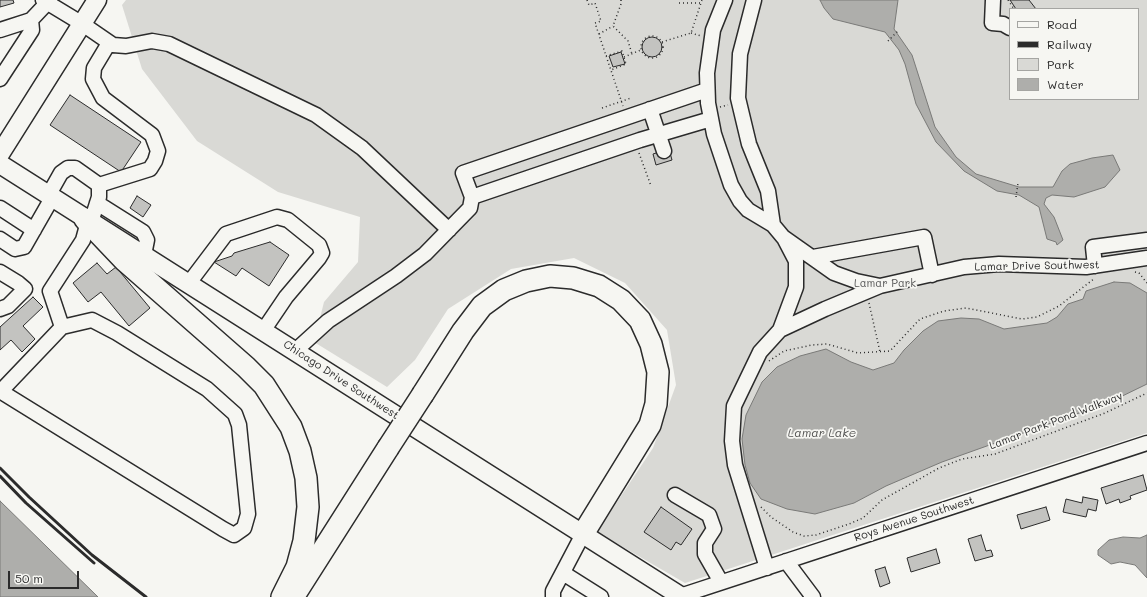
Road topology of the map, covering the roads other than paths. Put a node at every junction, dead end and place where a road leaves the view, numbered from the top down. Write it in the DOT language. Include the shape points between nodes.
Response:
graph roads {
  1 [pos="97,0"];
  2 [pos="725,0"];
  3 [pos="754,0"];
  4 [pos="993,0"];
  5 [pos="47,1"];
  6 [pos="31,20"];
  7 [pos="81,23"];
  8 [pos="1009,26"];
  9 [pos="0,30"];
  10 [pos="109,43"];
  11 [pos="0,79"];
  12 [pos="707,90"];
  13 [pos="650,109"];
  14 [pos="710,114"];
  15 [pos="659,134"];
  16 [pos="664,151"];
  17 [pos="0,154"];
  18 [pos="0,164"];
  19 [pos="99,185"];
  20 [pos="50,197"];
  21 [pos="472,197"];
  22 [pos="0,208"];
  23 [pos="91,215"];
  24 [pos="773,225"];
  25 [pos="34,230"];
  26 [pos="449,230"];
  27 [pos="783,237"];
  28 [pos="0,239"];
  29 [pos="1147,240"];
  30 [pos="813,257"];
  31 [pos="1147,258"];
  32 [pos="1096,271"];
  33 [pos="0,272"];
  34 [pos="932,275"];
  35 [pos="189,283"];
  36 [pos="880,286"];
  37 [pos="0,309"];
  38 [pos="62,327"];
  39 [pos="780,330"];
  40 [pos="263,331"];
  41 [pos="295,351"];
  42 [pos="0,391"];
  43 [pos="1147,443"];
  44 [pos="675,495"];
  45 [pos="583,534"];
  46 [pos="786,561"];
  47 [pos="767,568"];
  48 [pos="563,573"];
  49 [pos="721,582"];
  50 [pos="681,596"];
  51 [pos="282,597"];
  52 [pos="293,597"];
  53 [pos="554,597"];
  54 [pos="601,597"];
  55 [pos="813,597"];
  1 -- 7 [label="main road"];
  2 -- 12 [label="street, Lamar Drive Southwest" via="713,30"];
  3 -- 24 [label="street" via="740,54 739,102 749,144 768,191"];
  4 -- 8 [label="street" via="992,23"];
  5 -- 6 [label="street"];
  5 -- 7 [label="street"];
  6 -- 9 [label="street"];
  6 -- 11 [label="street" via="32,30"];
  7 -- 10 [label="street"];
  7 -- 17 [label="main road"];
  10 -- 19 [label="street" via="94,68 93,79 103,98 152,135 158,151 150,169"];
  10 -- 26 [label="street" via="118,46 152,41 169,44 316,115 362,148"];
  12 -- 13 [label="street"];
  12 -- 14 [label="street, Lamar Drive Southwest"];
  13 -- 15 [label="street"];
  13 -- 21 [label="street" via="463,173"];
  14 -- 15 [label="street"];
  14 -- 24 [label="street, Lamar Drive Southwest" via="722,162 740,201 748,210"];
  15 -- 16 [label="street"];
  15 -- 21 [label="street"];
  18 -- 20 [label="main road, Chicago Drive Southwest"];
  19 -- 20 [label="street" via="75,168 68,168 61,173"];
  19 -- 23 [label="street"];
  20 -- 23 [label="main road, Chicago Drive Southwest"];
  20 -- 25 [label="street"];
  21 -- 26 [label="street" via="470,208"];
  22 -- 25 [label="street"];
  23 -- 35 [label="main road, Chicago Drive Southwest" via="144,255"];
  23 -- 38 [label="street" via="84,240 50,291"];
  23 -- 51 [label="highway" via="124,260 246,367 268,390 291,427 303,464 308,507 304,541 297,567"];
  24 -- 27 [label="street, Lamar Drive Southwest"];
  25 -- 28 [label="street" via="27,244 20,249"];
  26 -- 41 [label="street" via="412,264 328,321"];
  27 -- 30 [label="street, Lamar Drive Southwest"];
  27 -- 39 [label="street" via="796,261 796,287"];
  29 -- 32 [label="street" via="1093,247"];
  30 -- 34 [label="street" via="924,237"];
  30 -- 36 [label="street, Lamar Drive Southwest" via="834,273"];
  31 -- 32 [label="street, Lamar Drive Southwest"];
  32 -- 34 [label="street, Lamar Drive Southwest" via="1077,267 999,264 964,267"];
  33 -- 37 [label="street" via="25,289 8,306"];
  34 -- 36 [label="street, Lamar Drive Southwest"];
  35 -- 40 [label="main road, Chicago Drive Southwest"];
  35 -- 40 [label="street" via="226,234 277,217 288,220 319,245 322,253 286,296"];
  36 -- 39 [label="street, Lamar Drive Southwest"];
  38 -- 42 [label="street"];
  38 -- 42 [label="street" via="92,320 207,389 234,414 239,425 248,514 244,528 234,535 223,529"];
  39 -- 47 [label="street, Lamar Drive Southwest" via="760,352 734,406 732,441 735,465"];
  40 -- 41 [label="main road, Chicago Drive Southwest"];
  41 -- 45 [label="main road, Chicago Drive Southwest"];
  43 -- 46 [label="street, Roys Avenue Southwest"];
  44 -- 49 [label="street" via="709,515 714,529 705,543 705,554"];
  45 -- 48 [label="street"];
  45 -- 50 [label="main road, Chicago Drive Southwest"];
  45 -- 52 [label="highway, bridge" via="650,425 656,404 658,372 651,344 640,320 621,300 599,286 573,278 550,276 526,281 504,290 482,306 463,331"];
  46 -- 47 [label="street, Roys Avenue Southwest"];
  46 -- 55 [label="street"];
  47 -- 49 [label="street, Roys Avenue Southwest"];
  48 -- 53 [label="street" via="554,591"];
  48 -- 54 [label="street"];
  49 -- 50 [label="street, Roys Avenue Southwest"];
}
